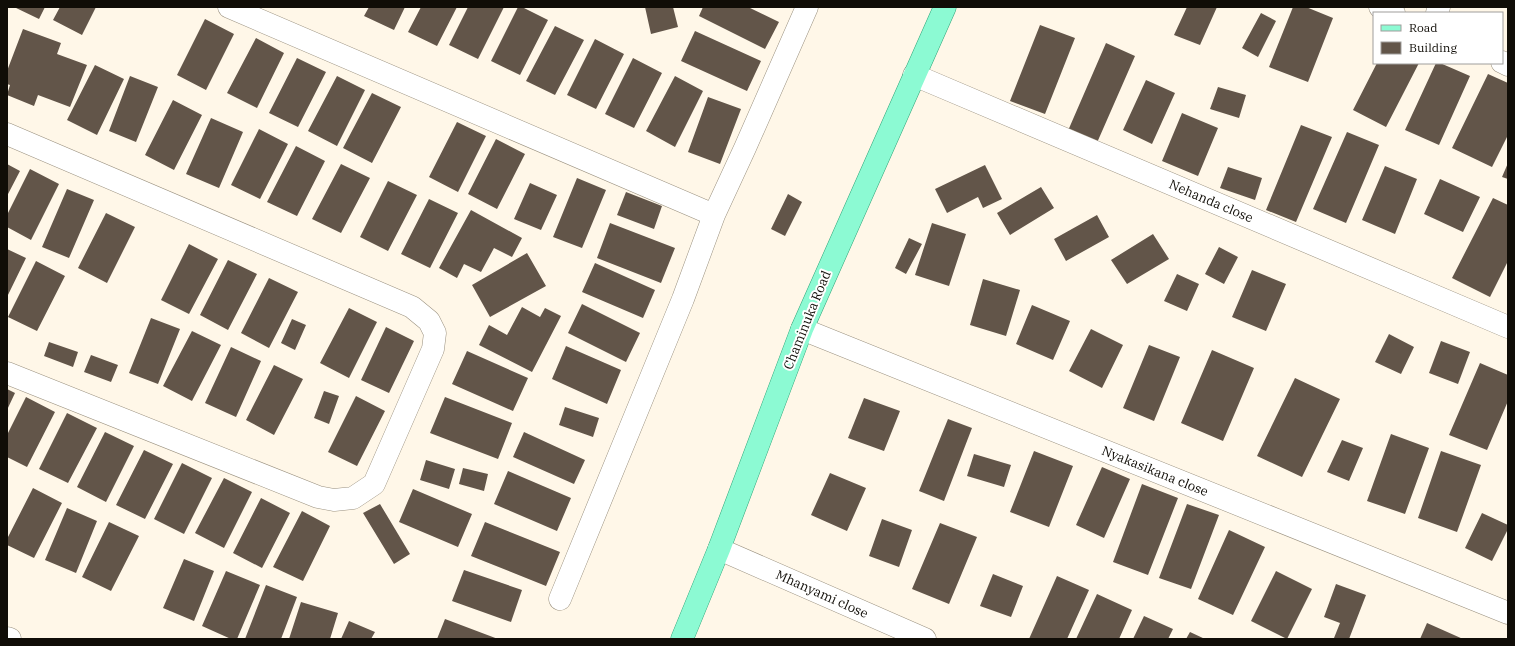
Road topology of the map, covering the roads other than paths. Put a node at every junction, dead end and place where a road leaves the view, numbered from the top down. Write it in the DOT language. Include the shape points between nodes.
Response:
graph roads {
  1 [pos="230,7"];
  2 [pos="807,7"];
  3 [pos="945,7"];
  4 [pos="1380,7"];
  5 [pos="1392,12"];
  6 [pos="914,75"];
  7 [pos="7,134"];
  8 [pos="714,215"];
  9 [pos="1508,327"];
  10 [pos="802,329"];
  11 [pos="7,373"];
  12 [pos="719,549"];
  13 [pos="560,599"];
  14 [pos="1508,613"];
  15 [pos="7,638"];
  16 [pos="10,639"];
  17 [pos="682,639"];
  18 [pos="925,639"];
  1 -- 8 [label="street"];
  2 -- 8 [label="street"];
  3 -- 6 [label="main road, Chaminuka Road"];
  4 -- 5 [label="street"];
  6 -- 9 [label="street, Nehanda close"];
  6 -- 10 [label="main road, Chaminuka Road"];
  7 -- 11 [label="street" via="412,307 429,321 435,333 433,349 374,484 352,498 334,500 318,497"];
  8 -- 13 [label="street" via="683,299"];
  10 -- 12 [label="main road, Chaminuka Road"];
  10 -- 14 [label="street, Nyakasikana close"];
  12 -- 17 [label="main road, Chaminuka Road"];
  12 -- 18 [label="street, Mhanyami close"];
  15 -- 16 [label="street"];
}
